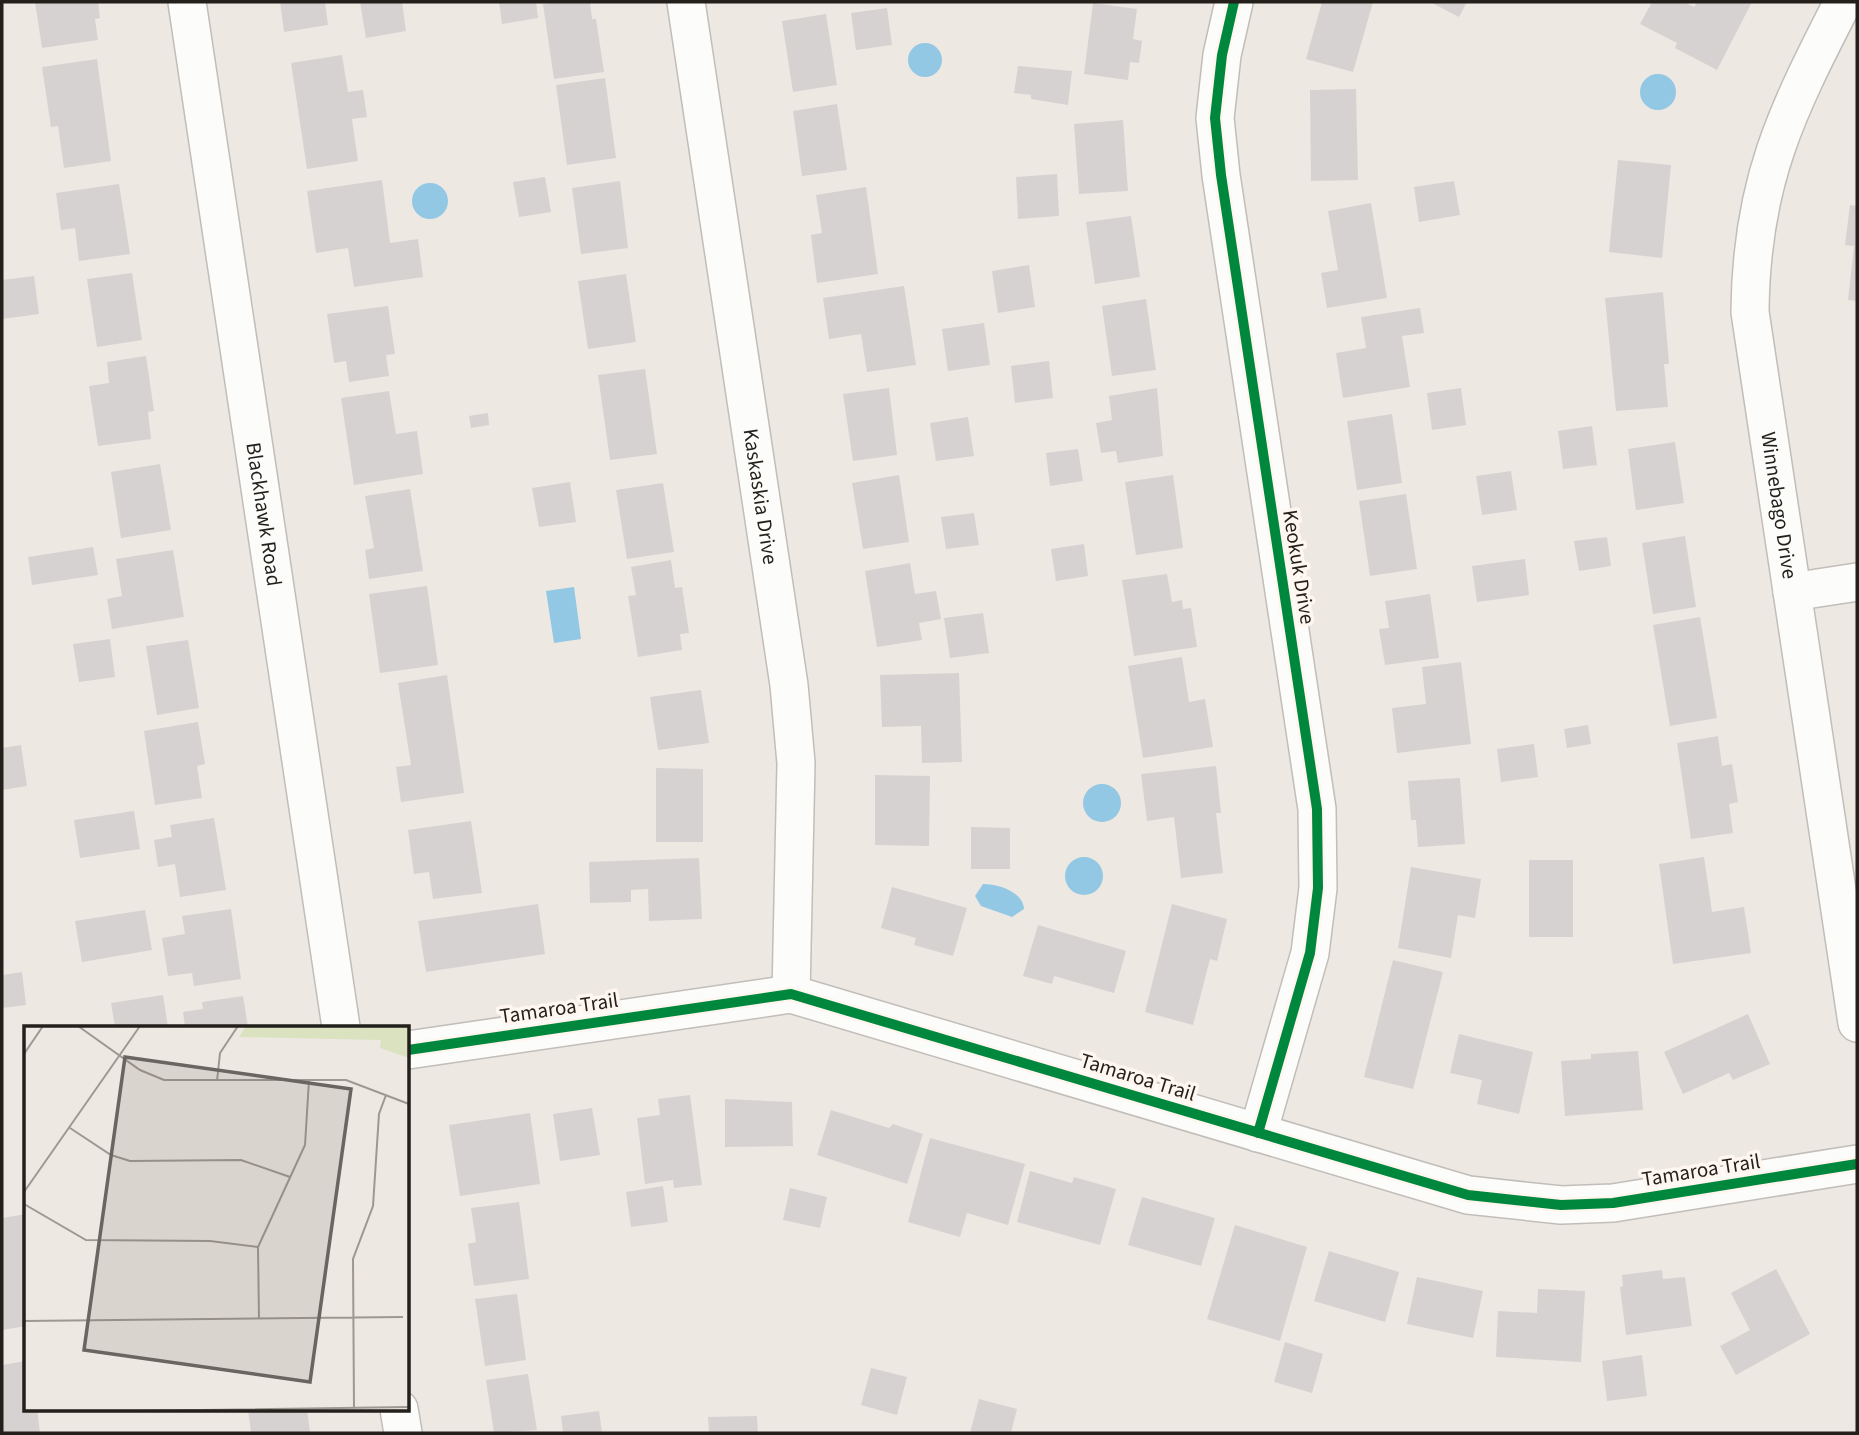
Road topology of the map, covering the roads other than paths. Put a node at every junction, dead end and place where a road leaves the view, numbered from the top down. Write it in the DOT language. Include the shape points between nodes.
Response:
graph roads {
  1 [pos="187,2"];
  2 [pos="686,2"];
  3 [pos="1234,2"];
  4 [pos="1843,2"];
  5 [pos="1857,582"];
  6 [pos="1792,592"];
  7 [pos="791,994"];
  8 [pos="1857,1023"];
  9 [pos="341,1026"];
  10 [pos="410,1050"];
  11 [pos="1258,1133"];
  12 [pos="1857,1164"];
  13 [pos="399,1410"];
  14 [pos="403,1433"];
  1 -- 9 [label="street, Blackhawk Road"];
  2 -- 7 [label="street, Kaskaskia Drive" via="789,685 796,763"];
  3 -- 11 [label="street, Keokuk Drive" via="1215,118 1317,810 1318,888 1310,953"];
  4 -- 6 [label="street, Winnebago Drive" via="1774,146 1750,263 1757,375"];
  5 -- 6 [label="street"];
  6 -- 8 [label="street, Winnebago Drive"];
  7 -- 10 [label="street, Tamaroa Trail"];
  7 -- 11 [label="street, Tamaroa Trail"];
  11 -- 12 [label="street, Tamaroa Trail" via="1468,1195 1561,1205 1613,1203"];
  13 -- 14 [label="street"];
}
